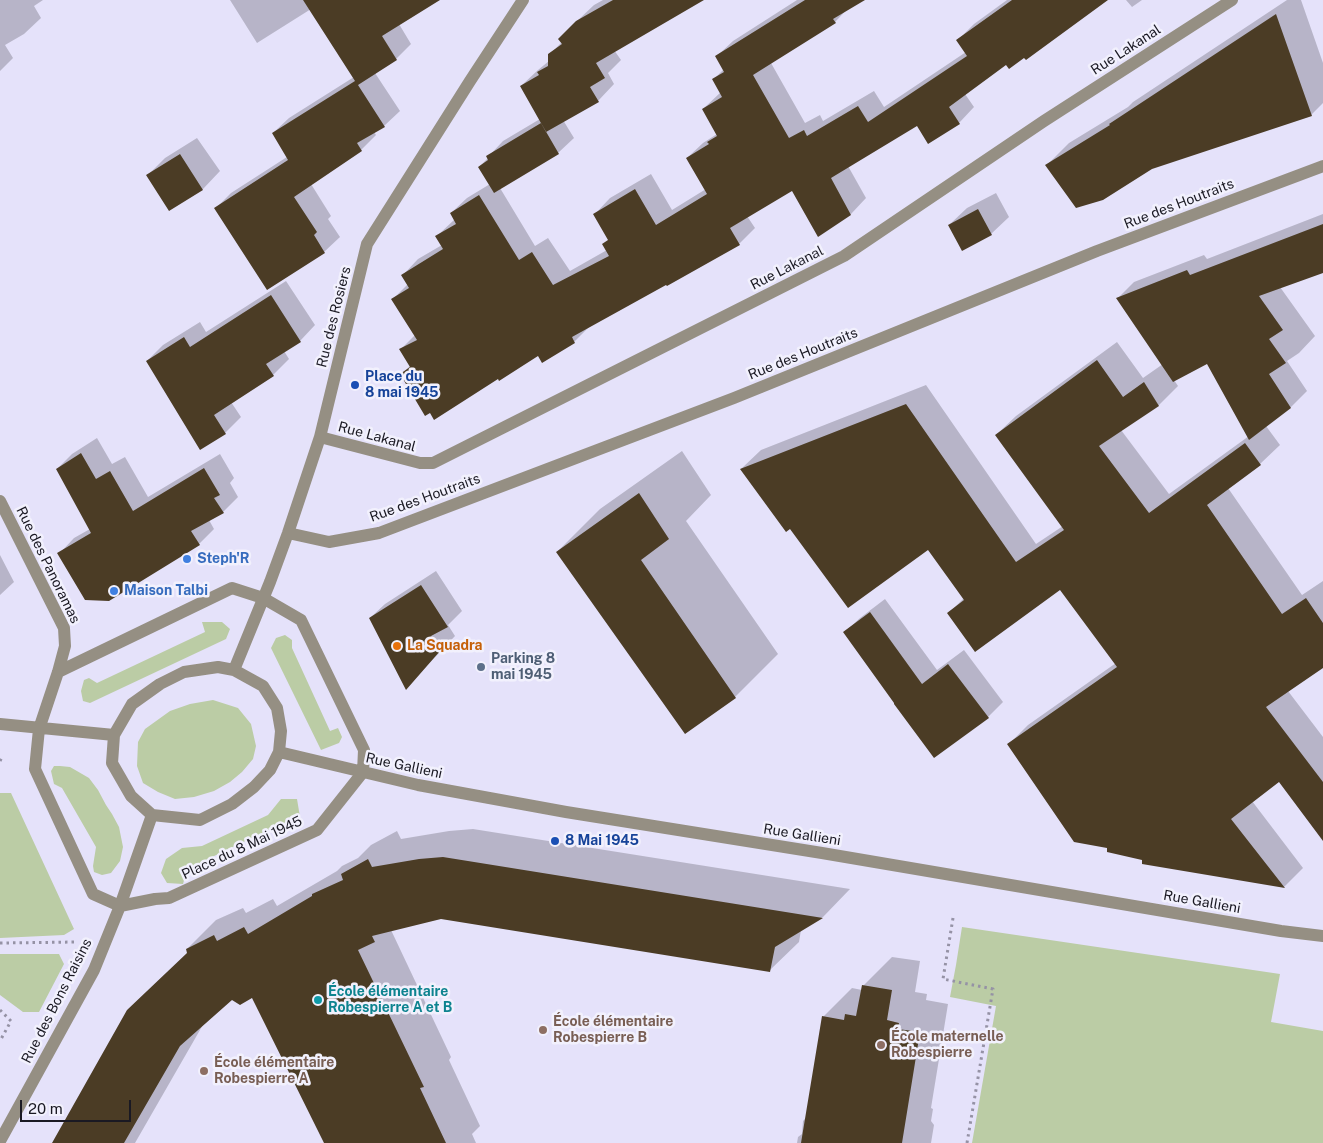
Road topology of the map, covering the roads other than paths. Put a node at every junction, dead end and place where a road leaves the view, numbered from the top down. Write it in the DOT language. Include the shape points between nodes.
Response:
graph roads {
  1 [pos="523,0"];
  2 [pos="1232,0"];
  3 [pos="1323,166"];
  4 [pos="320,437"];
  5 [pos="0,500"];
  6 [pos="288,533"];
  7 [pos="263,598"];
  8 [pos="234,670"];
  9 [pos="58,672"];
  10 [pos="0,724"];
  11 [pos="39,729"];
  12 [pos="114,735"];
  13 [pos="279,752"];
  14 [pos="363,772"];
  15 [pos="152,815"];
  16 [pos="120,906"];
  17 [pos="1323,936"];
  18 [pos="0,1141"];
  1 -- 4 [label="street, Rue des Rosiers" via="367,244"];
  2 -- 4 [label="street, Rue Lakanal" via="1044,121 844,256 433,463 420,463"];
  3 -- 6 [label="street, Rue des Houtraits" via="1097,251 734,398 379,533 329,542"];
  4 -- 6 [label="street, Rue des Rosiers"];
  5 -- 9 [label="street, Rue des Panoramas" via="64,628 65,646"];
  6 -- 7 [label="street, Rue des Rosiers"];
  7 -- 8 [label="street, Rue des Rosiers"];
  7 -- 9 [label="street" via="232,588"];
  7 -- 14 [label="street" via="301,620 364,750"];
  8 -- 12 [label="street" via="218,667 184,672 160,684 132,704"];
  8 -- 13 [label="street" via="263,686 277,708 281,731"];
  9 -- 11 [label="street"];
  10 -- 11 [label="street"];
  11 -- 12 [label="street"];
  11 -- 16 [label="street" via="35,769 94,894"];
  12 -- 15 [label="street" via="112,763 132,796"];
  13 -- 14 [label="street, Rue Gallieni"];
  13 -- 15 [label="street" via="270,770 254,787 232,804 200,820"];
  14 -- 16 [label="street, Place du 8 Mai 1945" via="317,830 169,898"];
  14 -- 17 [label="street, Rue Gallieni" via="632,824"];
  15 -- 16 [label="street, Rue des Bons Raisins"];
  16 -- 18 [label="street, Rue des Bons Raisins" via="94,970"];
}
